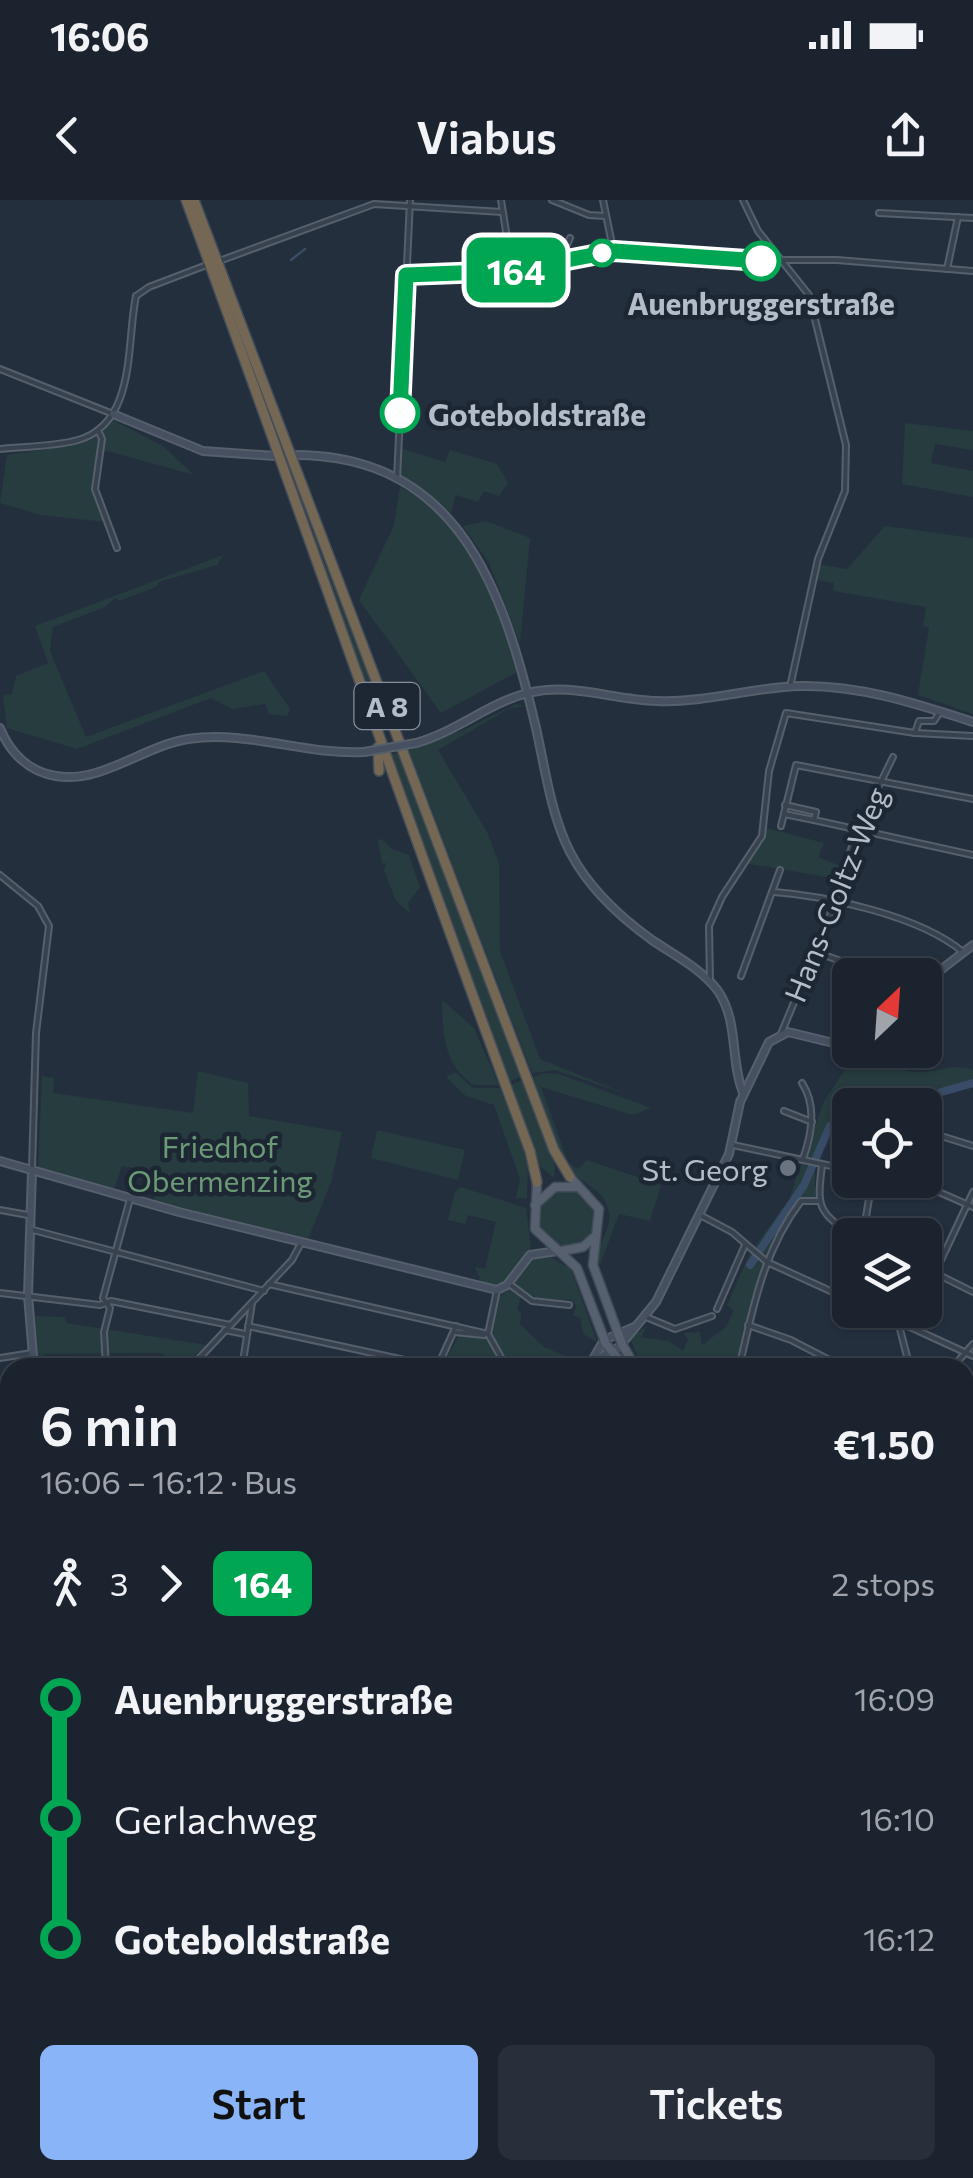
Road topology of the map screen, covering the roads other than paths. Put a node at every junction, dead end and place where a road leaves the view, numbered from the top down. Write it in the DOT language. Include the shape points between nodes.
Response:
graph roads {
  1 [pos="186,200"];
  2 [pos="198,200"];
  3 [pos="410,200"];
  4 [pos="502,200"];
  5 [pos="552,200"];
  6 [pos="603,200"];
  7 [pos="743,200"];
  8 [pos="410,209"];
  9 [pos="502,212"];
  10 [pos="878,213"];
  11 [pos="605,216"];
  12 [pos="958,217"];
  13 [pos="973,218"];
  14 [pos="570,238"];
  15 [pos="614,251"];
  16 [pos="222,260"];
  17 [pos="785,260"];
  18 [pos="559,262"];
  19 [pos="204,266"];
  20 [pos="946,269"];
  21 [pos="510,271"];
  22 [pos="973,271"];
  23 [pos="406,275"];
  24 [pos="516,295"];
  25 [pos="0,370"];
  26 [pos="113,414"];
  27 [pos="98,430"];
  28 [pos="0,449"];
  29 [pos="275,456"];
  30 [pos="295,456"];
  31 [pos="397,479"];
  32 [pos="117,548"];
  33 [pos="790,687"];
  34 [pos="527,693"];
  35 [pos="940,712"];
  36 [pos="973,722"];
  37 [pos="0,728"];
  38 [pos="916,733"];
  39 [pos="378,734"];
  40 [pos="973,736"];
  41 [pos="893,756"];
  42 [pos="379,771"];
  43 [pos="880,783"];
  44 [pos="973,799"];
  45 [pos="785,805"];
  46 [pos="784,814"];
  47 [pos="814,820"];
  48 [pos="781,826"];
  49 [pos="857,832"];
  50 [pos="973,855"];
  51 [pos="780,870"];
  52 [pos="0,875"];
  53 [pos="774,892"];
  54 [pos="833,900"];
  55 [pos="973,945"];
  56 [pos="812,951"];
  57 [pos="964,952"];
  58 [pos="832,958"];
  59 [pos="942,969"];
  60 [pos="741,976"];
  61 [pos="710,982"];
  62 [pos="476,1022"];
  63 [pos="781,1034"];
  64 [pos="489,1040"];
  65 [pos="832,1043"];
  66 [pos="802,1082"];
  67 [pos="743,1094"];
  68 [pos="784,1111"];
  69 [pos="812,1122"];
  70 [pos="942,1136"];
  71 [pos="732,1145"];
  72 [pos="973,1146"];
  73 [pos="806,1159"];
  74 [pos="0,1161"];
  75 [pos="820,1164"];
  76 [pos="832,1166"];
  77 [pos="32,1170"];
  78 [pos="570,1177"];
  79 [pos="537,1182"];
  80 [pos="582,1188"];
  81 [pos="973,1192"];
  82 [pos="942,1193"];
  83 [pos="130,1200"];
  84 [pos="818,1200"];
  85 [pos="535,1206"];
  86 [pos="970,1206"];
  87 [pos="0,1210"];
  88 [pos="28,1215"];
  89 [pos="700,1215"];
  90 [pos="832,1221"];
  91 [pos="28,1229"];
  92 [pos="535,1229"];
  93 [pos="596,1235"];
  94 [pos="301,1243"];
  95 [pos="744,1245"];
  96 [pos="117,1251"];
  97 [pos="557,1251"];
  98 [pos="530,1255"];
  99 [pos="942,1261"];
  100 [pos="768,1262"];
  101 [pos="942,1276"];
  102 [pos="508,1283"];
  103 [pos="269,1284"];
  104 [pos="264,1290"];
  105 [pos="496,1290"];
  106 [pos="832,1292"];
  107 [pos="973,1292"];
  108 [pos="0,1293"];
  109 [pos="28,1295"];
  110 [pos="106,1303"];
  111 [pos="252,1303"];
  112 [pos="569,1305"];
  113 [pos="716,1310"];
  114 [pos="712,1316"];
  115 [pos="646,1317"];
  116 [pos="230,1324"];
  117 [pos="457,1324"];
  118 [pos="748,1325"];
  119 [pos="248,1326"];
  120 [pos="636,1326"];
  121 [pos="900,1328"];
  122 [pos="913,1328"];
  123 [pos="225,1330"];
  124 [pos="454,1332"];
  125 [pos="618,1332"];
  126 [pos="247,1334"];
  127 [pos="488,1334"];
  128 [pos="604,1340"];
  129 [pos="622,1344"];
  130 [pos="973,1344"];
  131 [pos="32,1352"];
  132 [pos="964,1352"];
  133 [pos="612,1353"];
  134 [pos="973,1356"];
  135 [pos="0,1358"];
  136 [pos="33,1358"];
  137 [pos="105,1358"];
  138 [pos="199,1358"];
  139 [pos="243,1358"];
  140 [pos="396,1358"];
  141 [pos="441,1358"];
  142 [pos="501,1358"];
  143 [pos="594,1358"];
  144 [pos="603,1358"];
  145 [pos="617,1358"];
  146 [pos="630,1358"];
  147 [pos="741,1358"];
  148 [pos="826,1358"];
  149 [pos="907,1358"];
  150 [pos="960,1358"];
  1 -- 39 [label="highway, A 8"];
  2 -- 78 [label="highway, A 8" via="554,1150"];
  3 -- 8 [label="street"];
  4 -- 9 [label="street"];
  5 -- 11 [label="street"];
  6 -- 11 [label="street"];
  7 -- 17 [label="street" via="758,231"];
  8 -- 9 [label="street"];
  8 -- 16 [label="street" via="374,204"];
  8 -- 23 [label="street"];
  9 -- 21 [label="street"];
  10 -- 12 [label="street"];
  11 -- 15 [label="street"];
  12 -- 13 [label="street"];
  12 -- 20 [label="street"];
  14 -- 18 [label="street"];
  15 -- 17 [label="street"];
  15 -- 18 [label="street"];
  17 -- 20 [label="street"];
  17 -- 33 [label="street" via="815,311 848,466 818,559"];
  18 -- 21 [label="street"];
  19 -- 26 [label="street" via="134,294 122,395"];
  20 -- 22 [label="street"];
  21 -- 23 [label="street"];
  21 -- 24 [label="street"];
  23 -- 31 [label="street"];
  25 -- 26 [label="street"];
  26 -- 27 [label="street"];
  26 -- 29 [label="street" via="203,450"];
  27 -- 28 [label="street" via="71,442"];
  27 -- 32 [label="street" via="94,489"];
  30 -- 31 [label="street" via="353,459"];
  31 -- 34 [label="street" via="437,507 485,568 511,629"];
  33 -- 34 [label="street" via="687,702 576,688"];
  33 -- 35 [label="street" via="858,690"];
  34 -- 37 [label="street, bridge" via="416,743 364,752 200,738 67,778 29,766"];
  34 -- 61 [label="street" via="559,824 577,864 632,924"];
  35 -- 36 [label="street"];
  35 -- 38 [label="street" via="934,722 919,721"];
  38 -- 40 [label="street"];
  38 -- 61 [label="street" via="786,713 769,772 761,841 709,926"];
  39 -- 42 [label="highway"];
  39 -- 64 [label="highway, A 8"];
  41 -- 43 [label="street, Hans-Goltz-Weg"];
  43 -- 44 [label="street"];
  43 -- 45 [label="street" via="796,764"];
  43 -- 49 [label="street, Hans-Goltz-Weg"];
  45 -- 46 [label="street"];
  45 -- 47 [label="street" via="816,812"];
  46 -- 47 [label="street"];
  46 -- 48 [label="street"];
  47 -- 49 [label="street"];
  49 -- 50 [label="street"];
  49 -- 54 [label="street, Hans-Goltz-Weg"];
  51 -- 53 [label="street"];
  52 -- 77 [label="street" via="38,906 49,926 36,1033"];
  53 -- 54 [label="street"];
  53 -- 60 [label="street"];
  54 -- 56 [label="street, Hans-Goltz-Weg"];
  54 -- 57 [label="street" via="910,925"];
  55 -- 57 [label="street"];
  56 -- 58 [label="street"];
  56 -- 63 [label="street, Hans-Goltz-Weg"];
  57 -- 59 [label="street"];
  61 -- 67 [label="street" via="729,1016"];
  62 -- 64 [label="highway"];
  63 -- 65 [label="street"];
  63 -- 67 [label="street" via="765,1047"];
  64 -- 79 [label="highway, A 8"];
  66 -- 69 [label="street"];
  67 -- 71 [label="street"];
  68 -- 69 [label="street"];
  69 -- 73 [label="street"];
  70 -- 72 [label="street"];
  71 -- 73 [label="street"];
  71 -- 89 [label="street"];
  73 -- 75 [label="street"];
  74 -- 77 [label="street"];
  75 -- 76 [label="street"];
  75 -- 84 [label="street"];
  77 -- 83 [label="street"];
  77 -- 88 [label="street"];
  78 -- 80 [label="main road"];
  79 -- 85 [label="main road"];
  80 -- 85 [label="main road" via="555,1187"];
  80 -- 93 [label="main road" via="599,1209"];
  81 -- 86 [label="street"];
  82 -- 86 [label="street"];
  83 -- 94 [label="street"];
  83 -- 96 [label="street"];
  84 -- 90 [label="street"];
  84 -- 100 [label="street" via="800,1201"];
  85 -- 92 [label="main road"];
  86 -- 99 [label="street"];
  87 -- 88 [label="street"];
  88 -- 91 [label="street"];
  89 -- 95 [label="street"];
  89 -- 115 [label="street"];
  91 -- 96 [label="street"];
  91 -- 109 [label="street"];
  92 -- 97 [label="main road"];
  92 -- 98 [label="street"];
  93 -- 97 [label="main road" via="575,1250"];
  93 -- 125 [label="main road" via="593,1264"];
  94 -- 103 [label="street"];
  94 -- 105 [label="street"];
  95 -- 100 [label="street"];
  95 -- 113 [label="street"];
  96 -- 104 [label="street"];
  96 -- 110 [label="street"];
  97 -- 98 [label="street"];
  97 -- 128 [label="main road" via="577,1268"];
  98 -- 102 [label="street"];
  100 -- 106 [label="street"];
  100 -- 118 [label="street"];
  101 -- 107 [label="street"];
  102 -- 105 [label="street"];
  102 -- 112 [label="street" via="532,1301"];
  103 -- 104 [label="street"];
  103 -- 117 [label="street"];
  104 -- 111 [label="street"];
  105 -- 127 [label="street"];
  108 -- 109 [label="street"];
  109 -- 110 [label="street"];
  109 -- 131 [label="street"];
  110 -- 116 [label="street"];
  110 -- 137 [label="street"];
  111 -- 116 [label="street"];
  111 -- 119 [label="street"];
  114 -- 115 [label="street" via="674,1329"];
  115 -- 120 [label="street"];
  116 -- 123 [label="street"];
  117 -- 124 [label="street"];
  117 -- 127 [label="street"];
  118 -- 147 [label="street"];
  118 -- 148 [label="street"];
  119 -- 126 [label="street"];
  119 -- 140 [label="street"];
  120 -- 125 [label="street"];
  120 -- 129 [label="street"];
  121 -- 149 [label="street"];
  122 -- 132 [label="street"];
  123 -- 126 [label="street"];
  123 -- 138 [label="street"];
  124 -- 127 [label="street"];
  124 -- 141 [label="street"];
  125 -- 128 [label="street"];
  125 -- 129 [label="main road"];
  126 -- 139 [label="street"];
  127 -- 142 [label="street"];
  128 -- 133 [label="main road"];
  128 -- 143 [label="street"];
  129 -- 133 [label="street"];
  129 -- 146 [label="main road"];
  130 -- 132 [label="street"];
  131 -- 135 [label="street"];
  131 -- 136 [label="street"];
  132 -- 134 [label="street"];
  132 -- 150 [label="street"];
  133 -- 144 [label="street"];
  133 -- 145 [label="main road"];
}
